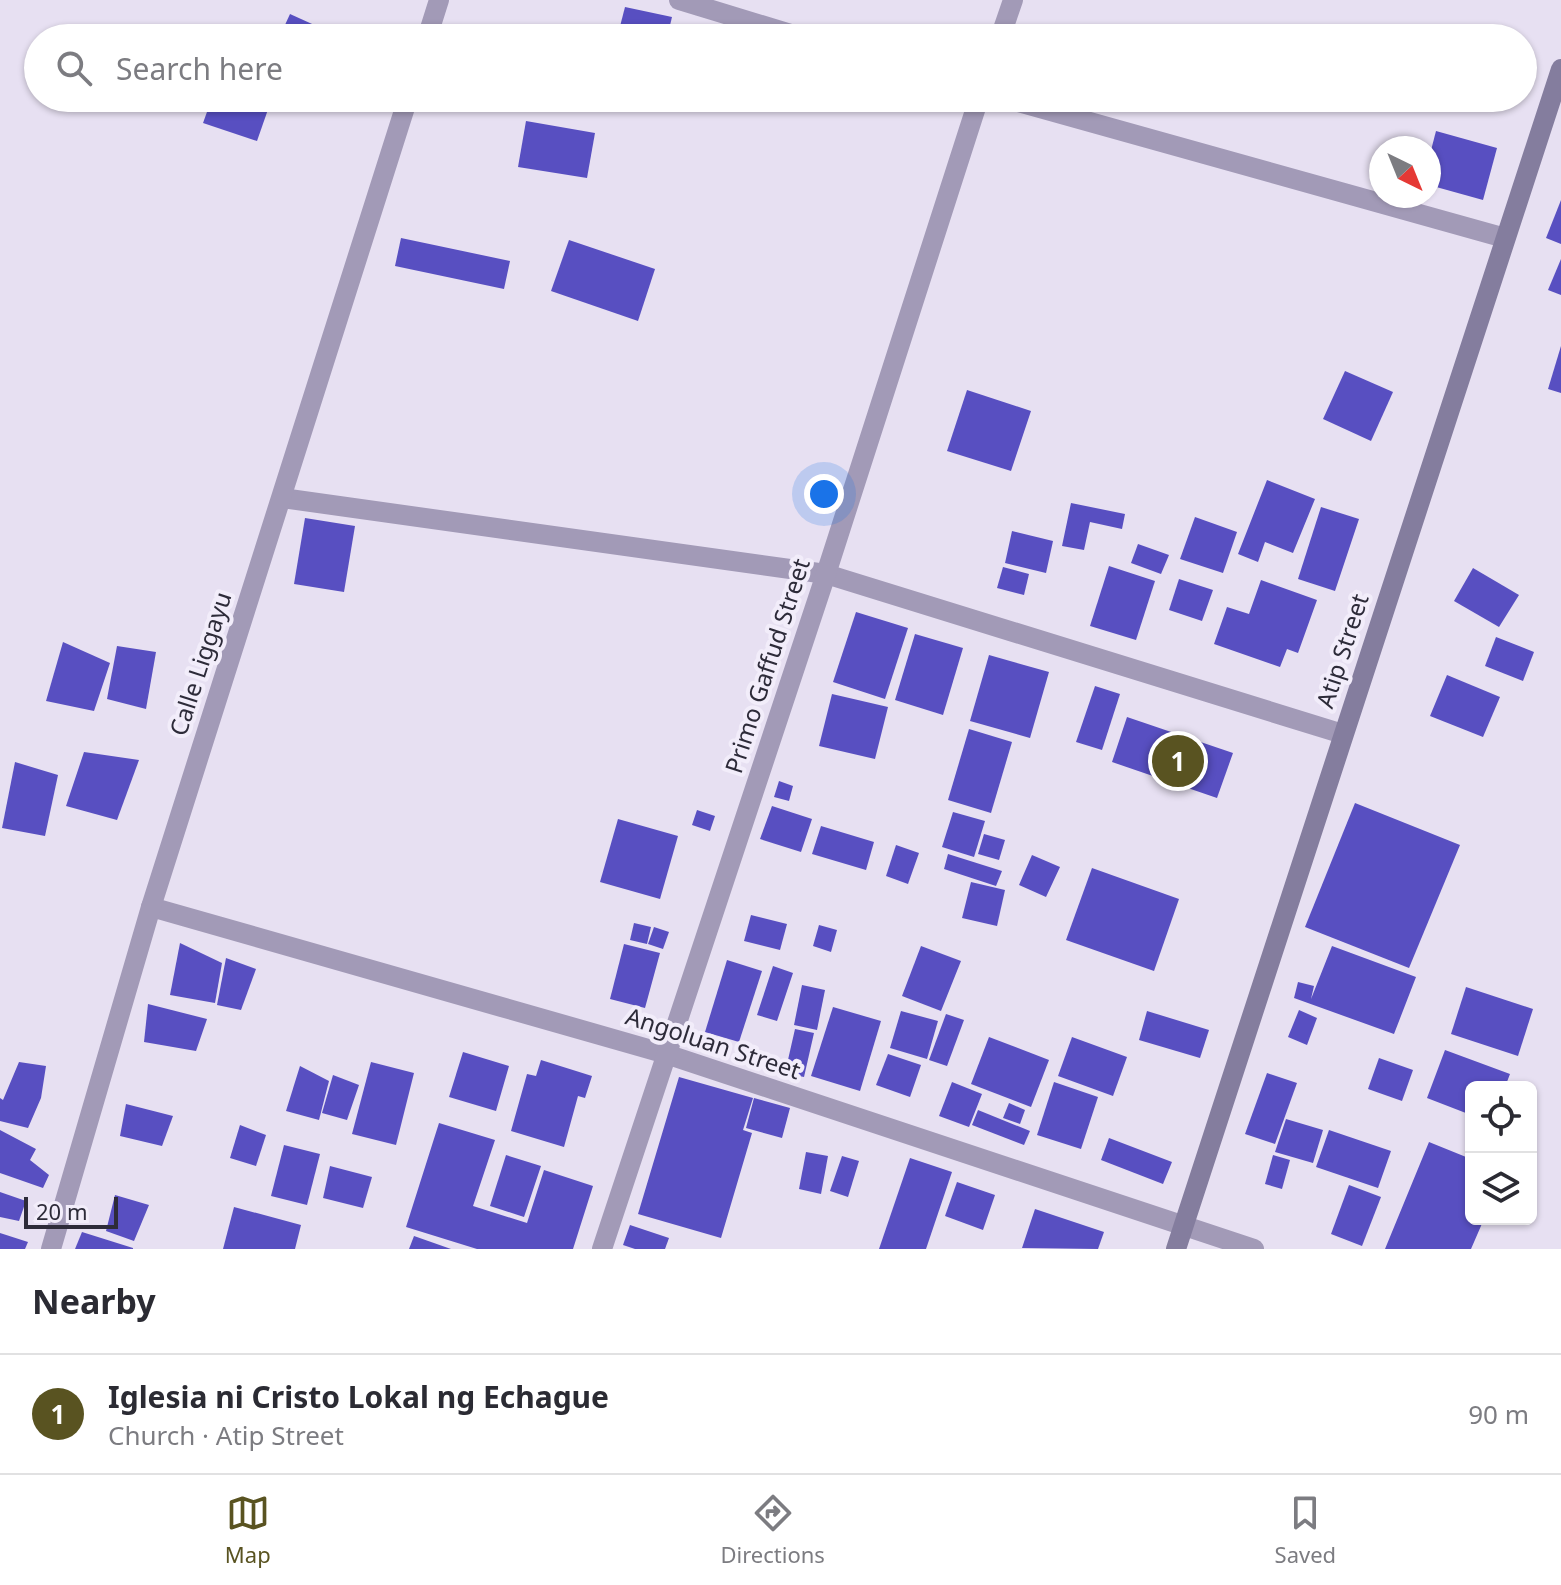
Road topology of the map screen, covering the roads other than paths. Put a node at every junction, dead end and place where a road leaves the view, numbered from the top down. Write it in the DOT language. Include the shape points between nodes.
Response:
graph roads {
  1 [pos="439,0"];
  2 [pos="679,0"];
  3 [pos="1013,0"];
  4 [pos="431,24"];
  5 [pos="758,24"];
  6 [pos="1005,24"];
  7 [pos="1561,69"];
  8 [pos="404,112"];
  9 [pos="974,112"];
  10 [pos="1054,112"];
  11 [pos="1505,238"];
  12 [pos="282,498"];
  13 [pos="826,574"];
  14 [pos="1343,734"];
  15 [pos="151,907"];
  16 [pos="666,1054"];
  17 [pos="1183,1225"];
  18 [pos="51,1249"];
  19 [pos="602,1249"];
  20 [pos="1176,1249"];
  21 [pos="1254,1249"];
  1 -- 4 [label="street"];
  2 -- 5 [label="street"];
  3 -- 6 [label="street"];
  7 -- 11 [label="main road, Atip Street"];
  8 -- 12 [label="street, Calle Liggayu"];
  9 -- 13 [label="street, Primo Gaffud Street"];
  10 -- 11 [label="street"];
  11 -- 14 [label="main road, Atip Street"];
  12 -- 13 [label="street"];
  12 -- 15 [label="street, Calle Liggayu"];
  13 -- 14 [label="street"];
  13 -- 16 [label="street, Primo Gaffud Street"];
  14 -- 17 [label="main road, Atip Street"];
  15 -- 16 [label="street, Angoluan Street"];
  15 -- 18 [label="street, Calle Liggayu"];
  16 -- 17 [label="street, Angoluan Street"];
  16 -- 19 [label="street, Primo Gaffud Street"];
  17 -- 20 [label="main road, Atip Street"];
  17 -- 21 [label="street, Angoluan Street"];
}
